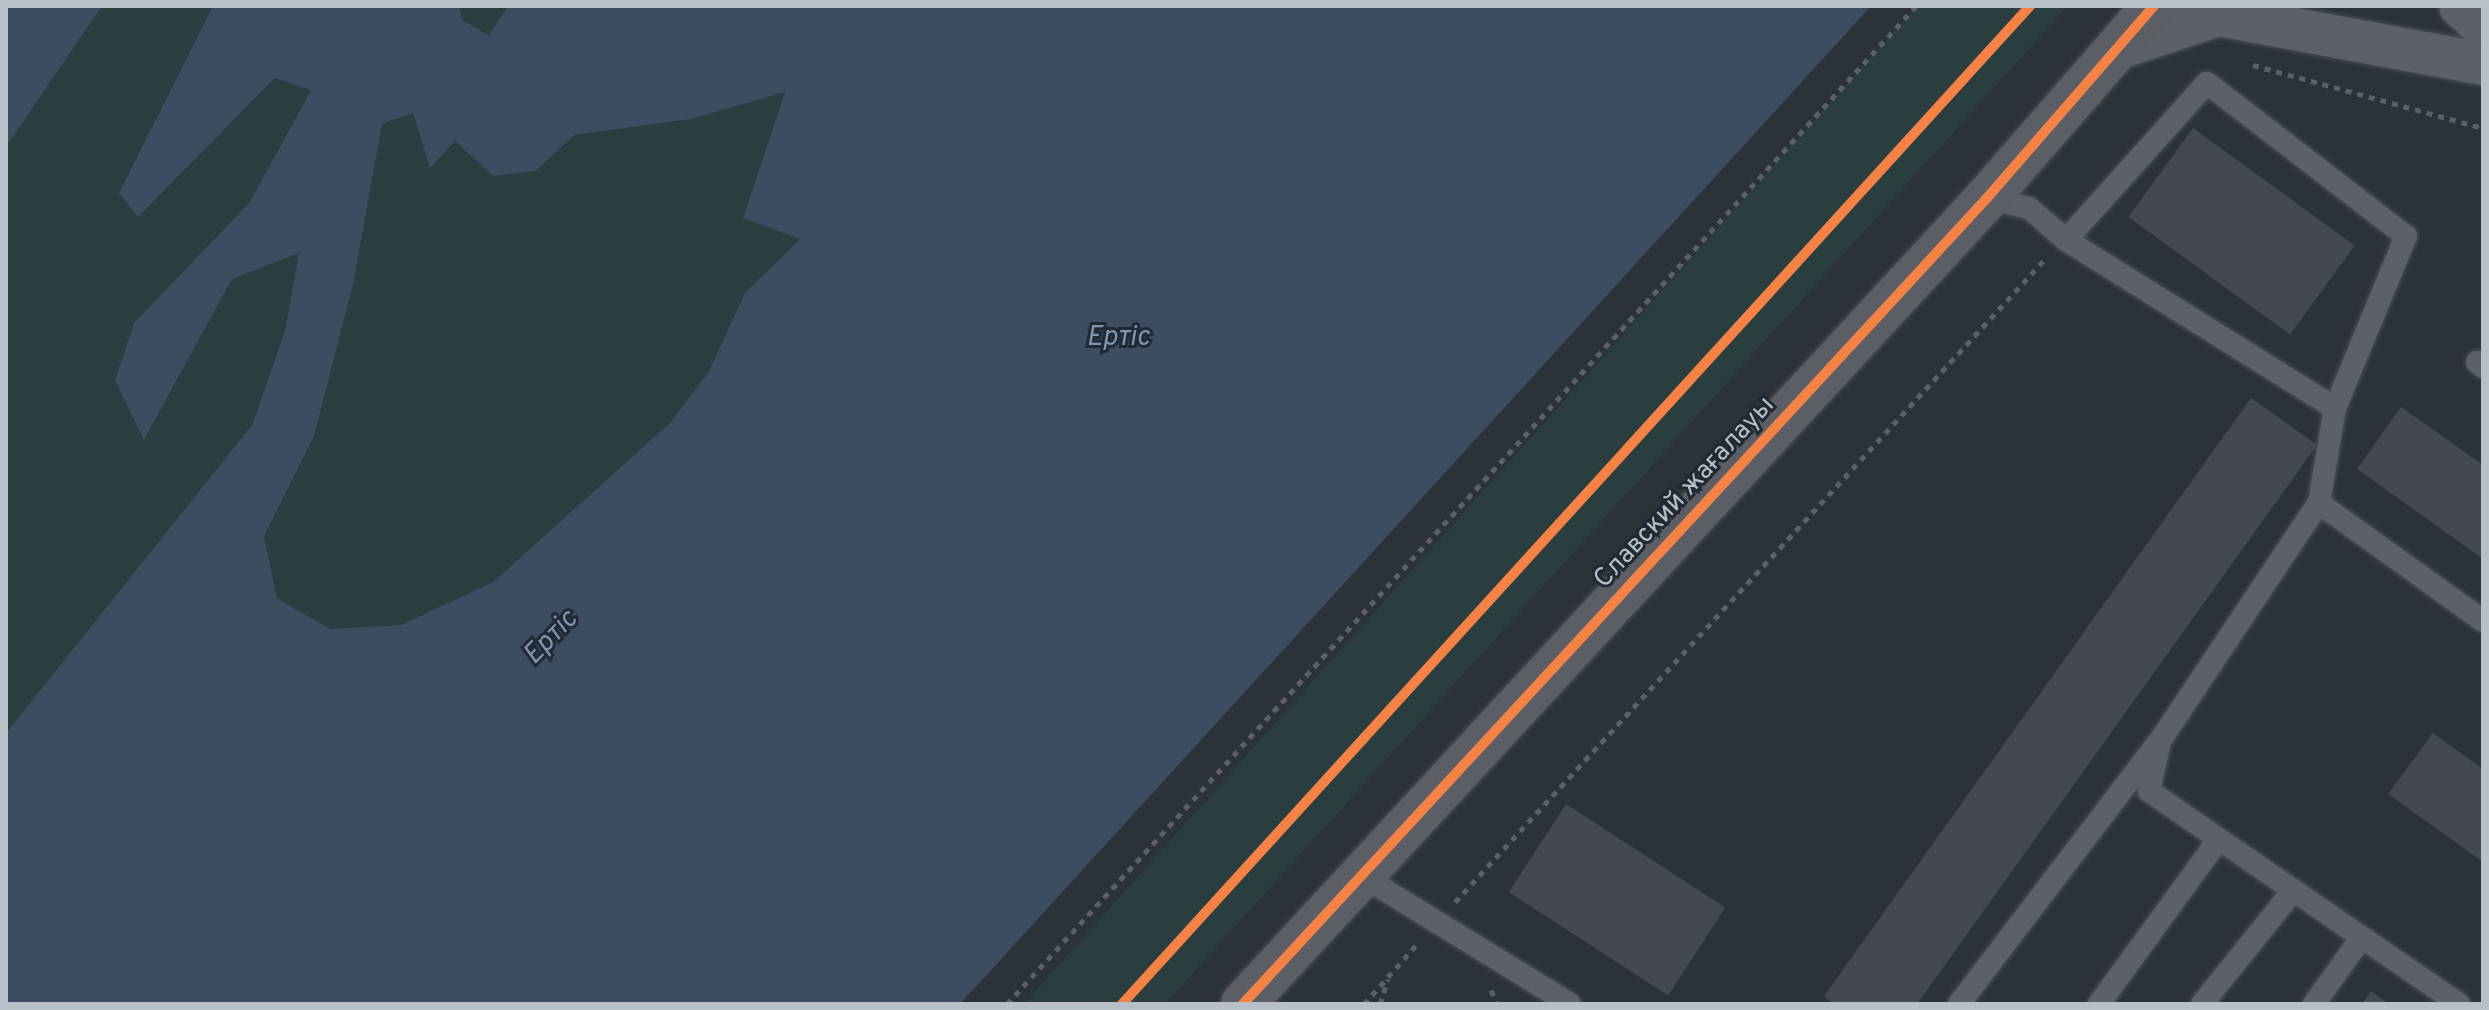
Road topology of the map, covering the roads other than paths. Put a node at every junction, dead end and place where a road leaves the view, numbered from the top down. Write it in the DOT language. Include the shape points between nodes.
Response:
graph roads {
  1 [pos="2154,6"];
  2 [pos="2460,6"];
  3 [pos="2217,10"];
  4 [pos="2483,27"];
  5 [pos="2125,46"];
  6 [pos="2483,64"];
  7 [pos="1987,198"];
  8 [pos="2065,239"];
  9 [pos="2335,408"];
  10 [pos="2319,503"];
  11 [pos="2483,621"];
  12 [pos="2162,738"];
  13 [pos="2218,840"];
  14 [pos="1362,876"];
  15 [pos="2293,891"];
  16 [pos="2362,937"];
  17 [pos="1243,1004"];
  18 [pos="1570,1004"];
  19 [pos="1959,1004"];
  20 [pos="2099,1004"];
  21 [pos="2202,1004"];
  22 [pos="2314,1004"];
  23 [pos="2459,1004"];
  1 -- 5 [label="street, Славский жағалауы"];
  2 -- 4 [label="street"];
  3 -- 5 [label="street"];
  3 -- 6 [label="street"];
  5 -- 7 [label="street, Славский жағалауы"];
  7 -- 8 [label="lane" via="2029,208"];
  7 -- 14 [label="street, Славский жағалауы"];
  8 -- 9 [label="lane"];
  8 -- 9 [label="lane" via="2207,83 2406,236"];
  9 -- 10 [label="lane"];
  10 -- 11 [label="lane"];
  10 -- 12 [label="lane"];
  12 -- 13 [label="lane" via="2149,791"];
  12 -- 19 [label="lane"];
  13 -- 15 [label="lane"];
  13 -- 20 [label="lane"];
  14 -- 17 [label="street, Славский жағалауы"];
  14 -- 18 [label="lane"];
  15 -- 16 [label="lane"];
  15 -- 21 [label="lane"];
  16 -- 22 [label="lane"];
  16 -- 23 [label="lane"];
}
